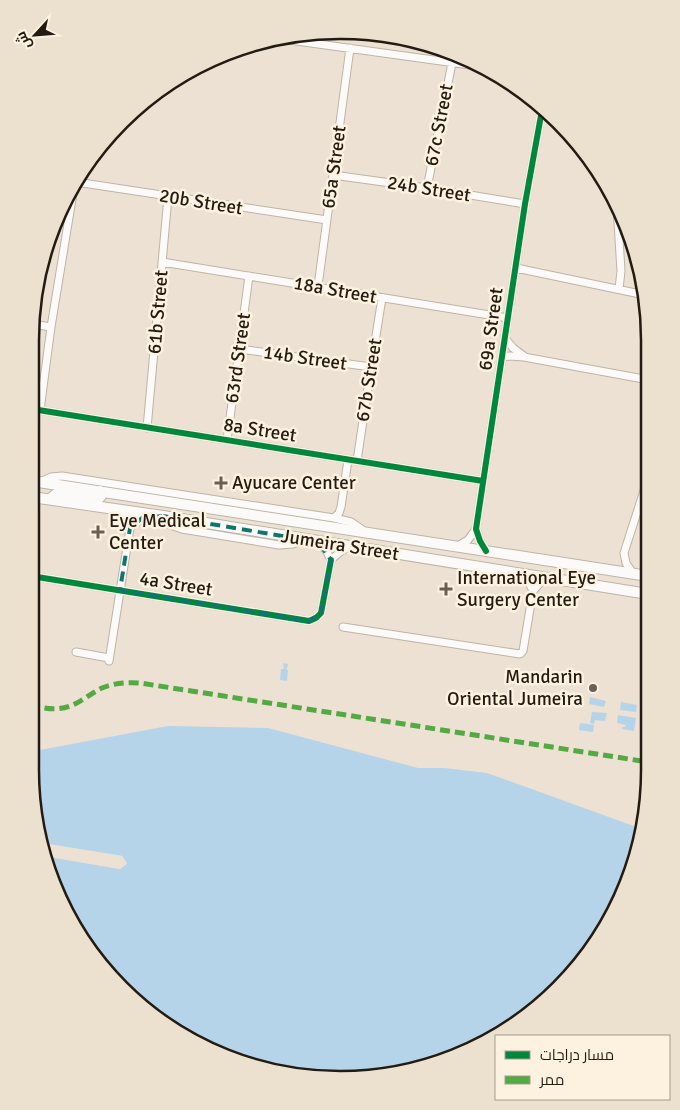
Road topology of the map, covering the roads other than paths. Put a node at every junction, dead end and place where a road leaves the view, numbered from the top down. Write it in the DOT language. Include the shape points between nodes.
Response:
graph roads {
  1 [pos="299,41"];
  2 [pos="350,48"];
  3 [pos="452,63"];
  4 [pos="459,64"];
  5 [pos="541,116"];
  6 [pos="333,174"];
  7 [pos="83,183"];
  8 [pos="427,188"];
  9 [pos="168,197"];
  10 [pos="526,204"];
  11 [pos="71,205"];
  12 [pos="327,220"];
  13 [pos="618,226"];
  14 [pos="162,262"];
  15 [pos="516,268"];
  16 [pos="249,276"];
  17 [pos="318,286"];
  18 [pos="619,289"];
  19 [pos="637,293"];
  20 [pos="382,298"];
  21 [pos="508,318"];
  22 [pos="39,325"];
  23 [pos="51,326"];
  24 [pos="505,338"];
  25 [pos="239,349"];
  26 [pos="502,357"];
  27 [pos="524,357"];
  28 [pos="370,368"];
  29 [pos="641,379"];
  30 [pos="39,393"];
  31 [pos="39,410"];
  32 [pos="147,428"];
  33 [pos="227,440"];
  34 [pos="348,460"];
  35 [pos="357,461"];
  36 [pos="39,480"];
  37 [pos="39,482"];
  38 [pos="483,482"];
  39 [pos="100,491"];
  40 [pos="39,497"];
  41 [pos="50,499"];
  42 [pos="641,500"];
  43 [pos="186,505"];
  44 [pos="122,511"];
  45 [pos="149,514"];
  46 [pos="334,518"];
  47 [pos="130,528"];
  48 [pos="476,529"];
  49 [pos="366,533"];
  50 [pos="318,542"];
  51 [pos="350,546"];
  52 [pos="456,547"];
  53 [pos="486,551"];
  54 [pos="331,560"];
  55 [pos="520,574"];
  56 [pos="633,574"];
  57 [pos="641,575"];
  58 [pos="39,577"];
  59 [pos="547,578"];
  60 [pos="120,590"];
  61 [pos="533,591"];
  62 [pos="641,593"];
  63 [pos="343,627"];
  64 [pos="76,652"];
  1 -- 2 [label="street"];
  2 -- 3 [label="street"];
  2 -- 6 [label="street, 65a Street"];
  3 -- 4 [label="street"];
  3 -- 8 [label="street, 67c Street"];
  5 -- 10 [label="street, 69a Street"];
  6 -- 8 [label="street, 24b Street"];
  6 -- 12 [label="street, 65a Street"];
  7 -- 9 [label="street, 20b Street"];
  8 -- 10 [label="street, 24b Street"];
  9 -- 12 [label="street, 20b Street"];
  9 -- 14 [label="street, 61b Street"];
  10 -- 15 [label="street, 69a Street"];
  11 -- 23 [label="street"];
  12 -- 17 [label="street, 65a Street"];
  13 -- 18 [label="street"];
  14 -- 16 [label="street, 18a Street"];
  14 -- 32 [label="street, 61b Street"];
  15 -- 18 [label="street"];
  15 -- 21 [label="street, 69a Street"];
  16 -- 17 [label="street, 18a Street"];
  16 -- 25 [label="street, 63rd Street"];
  17 -- 20 [label="street, 18a Street"];
  18 -- 19 [label="street"];
  20 -- 21 [label="street, 18a Street"];
  20 -- 28 [label="street, 67b Street"];
  21 -- 24 [label="street, 69a Street"];
  22 -- 23 [label="street"];
  23 -- 30 [label="street"];
  24 -- 26 [label="street, 69a Street"];
  24 -- 27 [label="street"];
  25 -- 28 [label="street, 14b Street"];
  25 -- 33 [label="street, 63rd Street"];
  26 -- 27 [label="street"];
  26 -- 38 [label="street, 69a Street"];
  27 -- 29 [label="street"];
  28 -- 35 [label="street, 67b Street"];
  31 -- 32 [label="street, 8a Street"];
  32 -- 33 [label="street, 8a Street"];
  33 -- 34 [label="street, 8a Street"];
  34 -- 35 [label="street, 8a Street"];
  34 -- 46 [label="street" via="341,507"];
  35 -- 38 [label="street, 8a Street"];
  36 -- 46 [label="street" via="62,476"];
  37 -- 39 [label="main road, Jumeira Street"];
  38 -- 48 [label="street, 69a Street"];
  39 -- 41 [label="main road" via="98,499 56,494"];
  39 -- 43 [label="main road, Jumeira Street"];
  40 -- 41 [label="main road, Jumeira Street"];
  41 -- 44 [label="main road, Jumeira Street"];
  42 -- 56 [label="street" via="624,553"];
  43 -- 44 [label="main road" via="172,509 128,504"];
  43 -- 49 [label="main road, Jumeira Street"];
  44 -- 45 [label="main road, Jumeira Street"];
  44 -- 47 [label="street"];
  45 -- 47 [label="street"];
  45 -- 50 [label="main road, Jumeira Street"];
  46 -- 49 [label="street" via="351,522"];
  47 -- 60 [label="street"];
  48 -- 52 [label="street" via="468,540"];
  48 -- 53 [label="street"];
  49 -- 52 [label="main road, Jumeira Street"];
  50 -- 51 [label="main road, Jumeira Street"];
  50 -- 54 [label="street"];
  51 -- 54 [label="street"];
  51 -- 55 [label="main road, Jumeira Street"];
  52 -- 53 [label="main road, Jumeira Street"];
  53 -- 56 [label="main road, Jumeira Street"];
  54 -- 60 [label="street, 4a Street" via="322,609 319,616 309,621"];
  55 -- 59 [label="main road, Jumeira Street"];
  55 -- 61 [label="street"];
  56 -- 57 [label="main road, Jumeira Street"];
  58 -- 60 [label="street, 4a Street"];
  59 -- 61 [label="street"];
  59 -- 62 [label="main road, Jumeira Street"];
  60 -- 64 [label="street" via="109,659"];
  61 -- 63 [label="street" via="521,654"];
}
